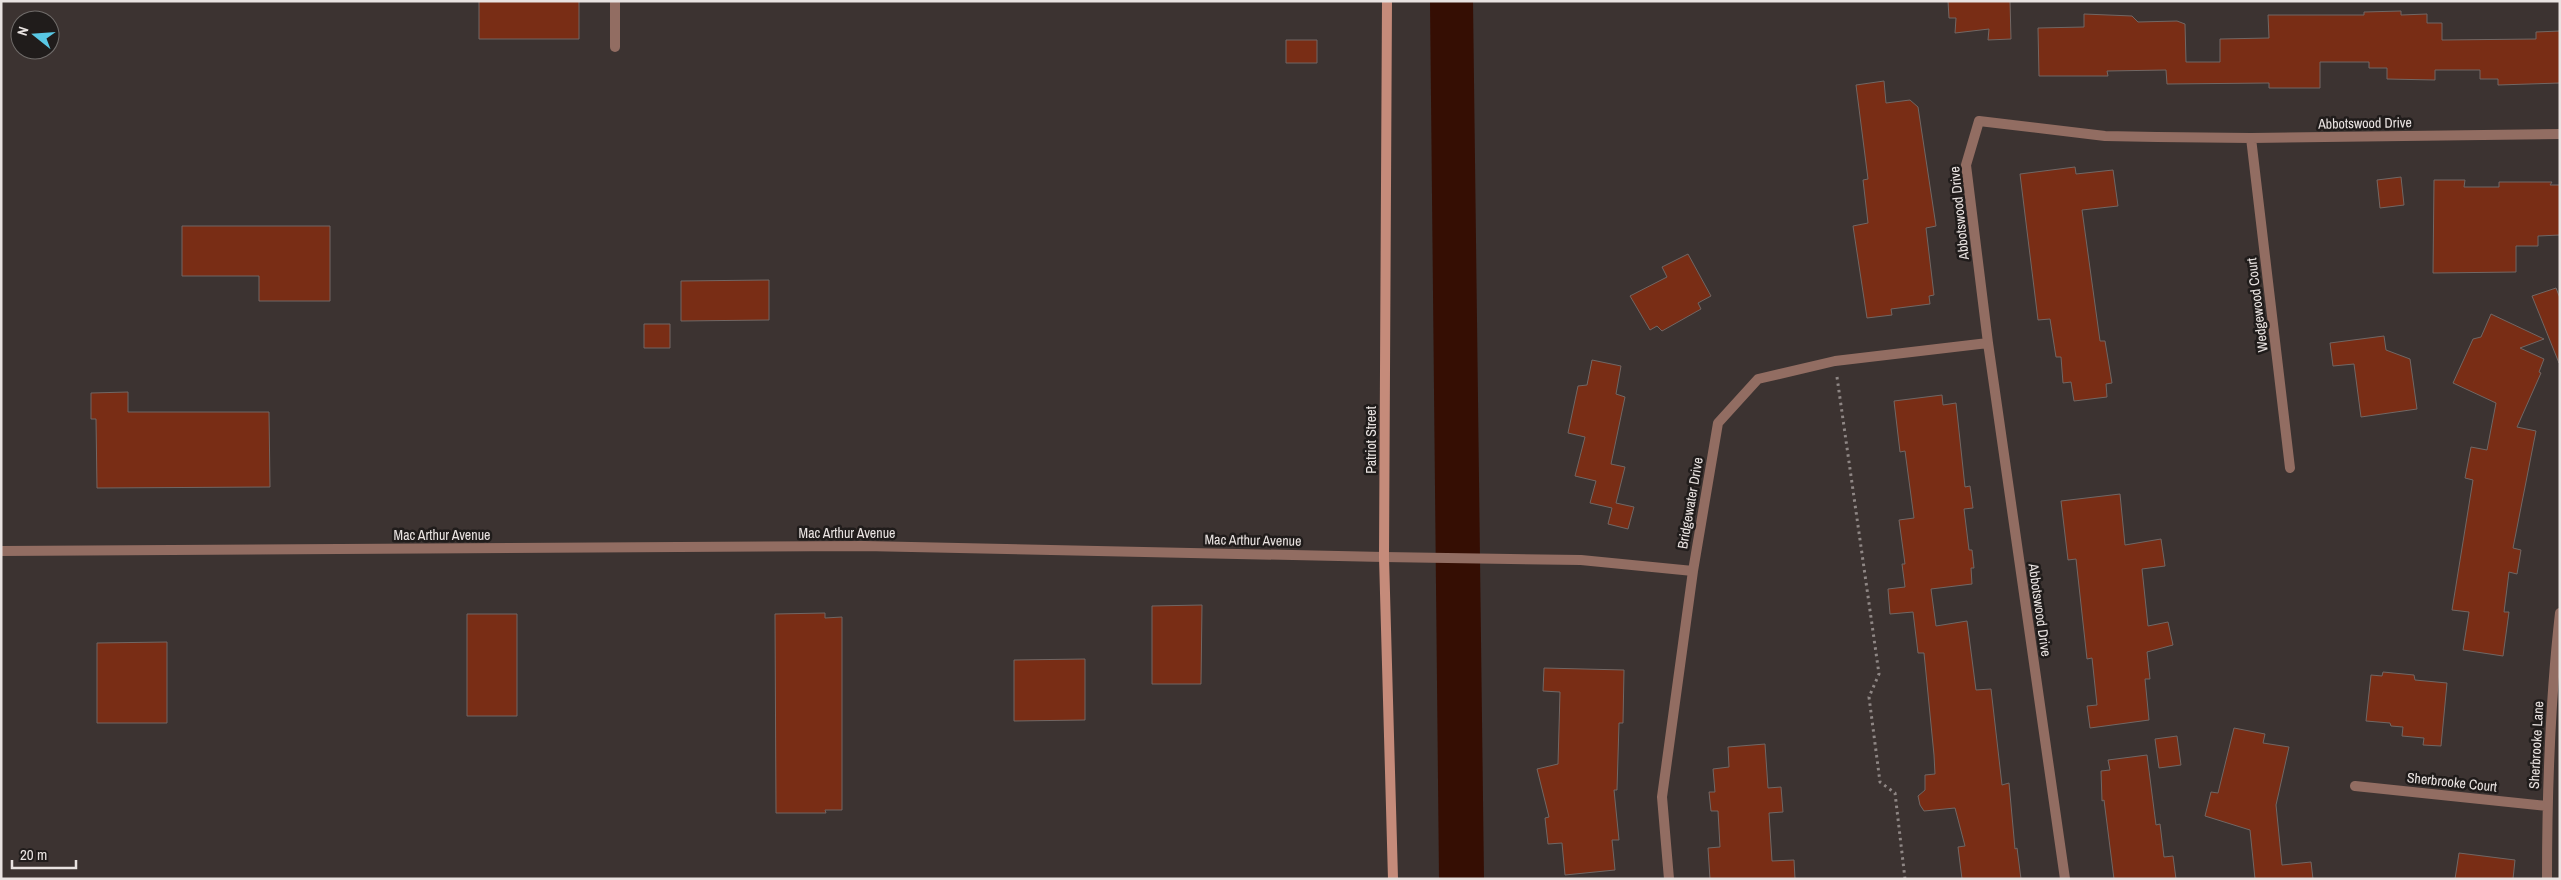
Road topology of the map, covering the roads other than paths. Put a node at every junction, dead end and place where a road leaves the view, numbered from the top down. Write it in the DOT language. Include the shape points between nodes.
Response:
graph roads {
  1 [pos="615,1"];
  2 [pos="1387,1"];
  3 [pos="615,48"];
  4 [pos="2560,134"];
  5 [pos="2251,138"];
  6 [pos="1988,343"];
  7 [pos="2290,468"];
  8 [pos="1,551"];
  9 [pos="1384,557"];
  10 [pos="1693,571"];
  11 [pos="2560,613"];
  12 [pos="2355,786"];
  13 [pos="2547,806"];
  14 [pos="1393,879"];
  15 [pos="1669,879"];
  16 [pos="2065,879"];
  17 [pos="2546,879"];
  1 -- 3 [label="street"];
  2 -- 9 [label="main road, Patriot Street"];
  4 -- 5 [label="street, Abbotswood Drive"];
  5 -- 6 [label="street, Abbotswood Drive" via="2104,136 1979,121 1966,165"];
  5 -- 7 [label="street, Wedgewood Court"];
  6 -- 10 [label="street, Bridgewater Drive" via="1835,361 1758,379 1718,423"];
  6 -- 16 [label="street, Abbotswood Drive"];
  8 -- 9 [label="street, Mac Arthur Avenue" via="864,546"];
  9 -- 10 [label="street, Mac Arthur Avenue" via="1581,560"];
  9 -- 14 [label="main road, Patriot Street"];
  10 -- 15 [label="street, Bridgewater Drive" via="1662,798"];
  11 -- 13 [label="street, Sherbrooke Lane" via="2554,662"];
  12 -- 13 [label="street, Sherbrooke Court"];
  13 -- 17 [label="street, Sherbrooke Lane"];
}
